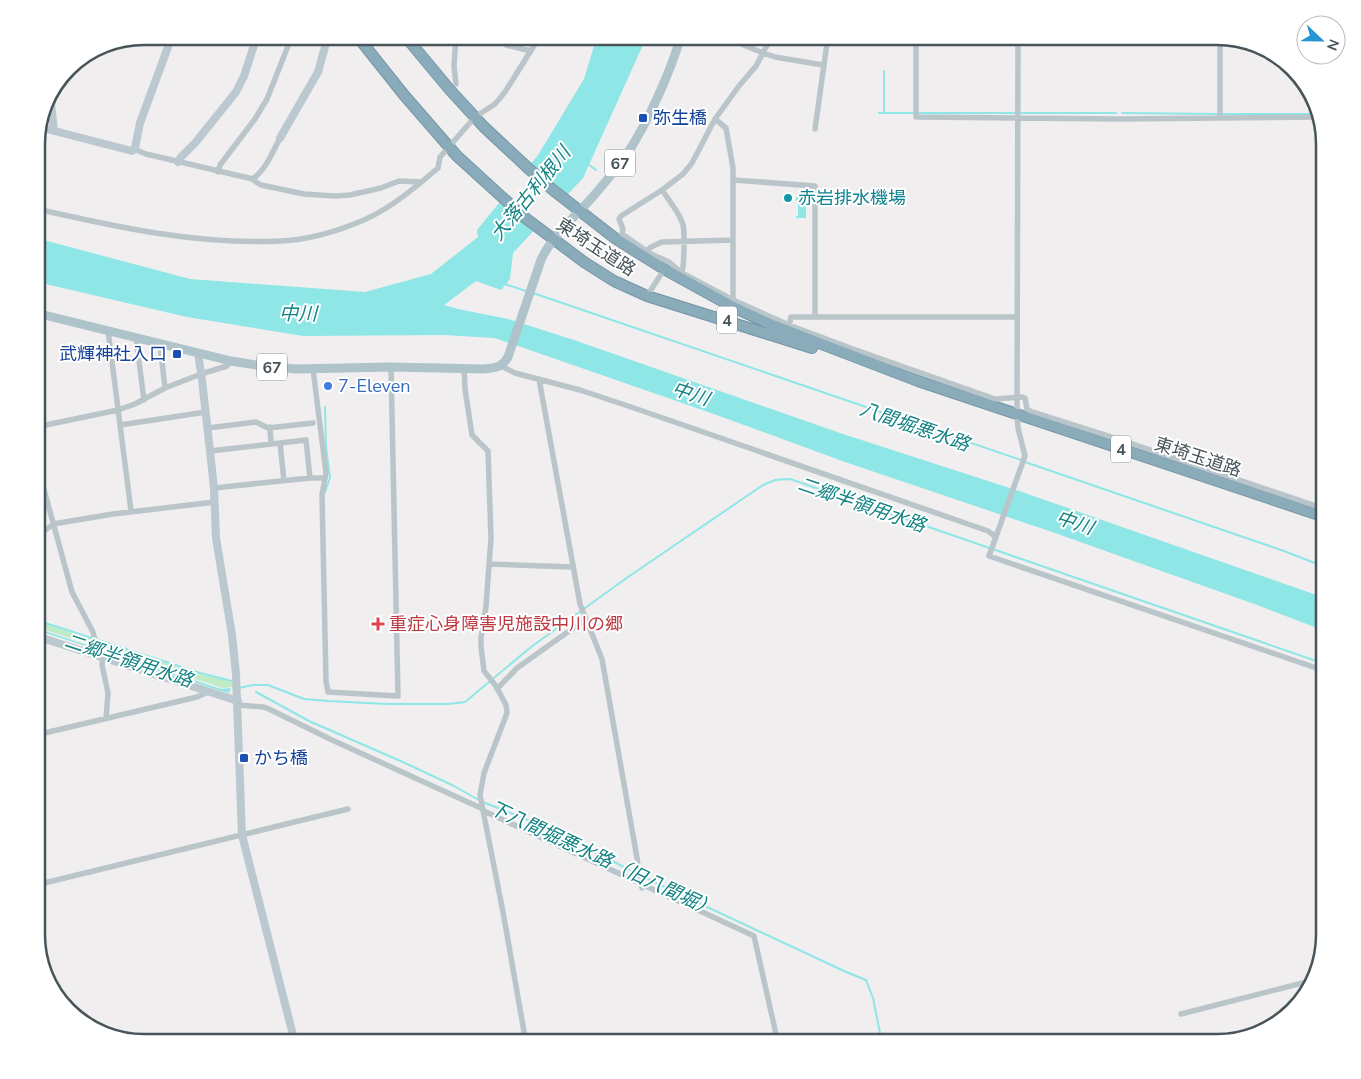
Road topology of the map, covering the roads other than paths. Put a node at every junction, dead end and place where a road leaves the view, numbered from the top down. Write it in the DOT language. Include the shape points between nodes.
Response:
graph roads {
  1 [pos="169,45"];
  2 [pos="254,45"];
  3 [pos="288,45"];
  4 [pos="326,45"];
  5 [pos="364,45"];
  6 [pos="412,45"];
  7 [pos="455,45"];
  8 [pos="506,45"];
  9 [pos="535,45"];
  10 [pos="677,45"];
  11 [pos="742,45"];
  12 [pos="768,45"];
  13 [pos="827,45"];
  14 [pos="916,45"];
  15 [pos="1018,45"];
  16 [pos="1220,45"];
  17 [pos="531,51"];
  18 [pos="763,54"];
  19 [pos="824,65"];
  20 [pos="456,84"];
  21 [pos="52,109"];
  22 [pos="475,117"];
  23 [pos="1313,117"];
  24 [pos="1018,118"];
  25 [pos="1220,118"];
  26 [pos="715,119"];
  27 [pos="46,129"];
  28 [pos="814,129"];
  29 [pos="54,131"];
  30 [pos="280,138"];
  31 [pos="450,147"];
  32 [pos="134,149"];
  33 [pos="178,162"];
  34 [pos="218,172"];
  35 [pos="252,179"];
  36 [pos="733,180"];
  37 [pos="420,182"];
  38 [pos="662,190"];
  39 [pos="577,207"];
  40 [pos="45,211"];
  41 [pos="550,237"];
  42 [pos="733,240"];
  43 [pos="684,242"];
  44 [pos="647,251"];
  45 [pos="667,266"];
  46 [pos="682,273"];
  47 [pos="647,296"];
  48 [pos="733,300"];
  49 [pos="45,315"];
  50 [pos="815,317"];
  51 [pos="1017,318"];
  52 [pos="789,325"];
  53 [pos="108,330"];
  54 [pos="136,338"];
  55 [pos="160,344"];
  56 [pos="198,353"];
  57 [pos="231,361"];
  58 [pos="501,366"];
  59 [pos="391,367"];
  60 [pos="464,368"];
  61 [pos="313,369"];
  62 [pos="201,374"];
  63 [pos="539,380"];
  64 [pos="918,381"];
  65 [pos="165,388"];
  66 [pos="1017,397"];
  67 [pos="144,400"];
  68 [pos="118,410"];
  69 [pos="206,412"];
  70 [pos="1017,414"];
  71 [pos="313,422"];
  72 [pos="45,425"];
  73 [pos="120,425"];
  74 [pos="208,428"];
  75 [pos="270,428"];
  76 [pos="280,443"];
  77 [pos="271,444"];
  78 [pos="210,451"];
  79 [pos="310,478"];
  80 [pos="325,478"];
  81 [pos="284,480"];
  82 [pos="214,488"];
  83 [pos="45,493"];
  84 [pos="215,502"];
  85 [pos="1316,506"];
  86 [pos="131,511"];
  87 [pos="1316,514"];
  88 [pos="53,524"];
  89 [pos="45,531"];
  90 [pos="996,537"];
  91 [pos="489,564"];
  92 [pos="573,567"];
  93 [pos="586,619"];
  94 [pos="45,638"];
  95 [pos="98,651"];
  96 [pos="1316,668"];
  97 [pos="497,688"];
  98 [pos="208,692"];
  99 [pos="238,700"];
  100 [pos="106,718"];
  101 [pos="45,733"];
  102 [pos="348,809"];
  103 [pos="483,809"];
  104 [pos="242,835"];
  105 [pos="45,883"];
  106 [pos="641,885"];
  107 [pos="1304,983"];
  108 [pos="1181,1014"];
  109 [pos="293,1034"];
  110 [pos="524,1034"];
  111 [pos="776,1034"];
  1 -- 32 [label="street" via="140,123"];
  2 -- 33 [label="street" via="236,92"];
  3 -- 34 [label="street" via="267,99"];
  4 -- 30 [label="street" via="318,72"];
  5 -- 31 [label="highway, 東埼玉道路 / 4"];
  6 -- 22 [label="highway, 東埼玉道路 / 4"];
  7 -- 20 [label="street"];
  8 -- 17 [label="street"];
  9 -- 17 [label="street"];
  10 -- 39 [label="main road, 67" via="657,96 627,154"];
  11 -- 18 [label="street"];
  12 -- 18 [label="street"];
  13 -- 19 [label="street"];
  14 -- 24 [label="street" via="916,117"];
  15 -- 24 [label="street"];
  16 -- 25 [label="street"];
  17 -- 22 [label="street" via="495,104"];
  18 -- 19 [label="street"];
  18 -- 26 [label="street"];
  19 -- 28 [label="street"];
  21 -- 29 [label="street"];
  22 -- 31 [label="street"];
  22 -- 39 [label="highway, 東埼玉道路 / 4" via="529,170"];
  23 -- 25 [label="street"];
  24 -- 25 [label="street"];
  24 -- 51 [label="street"];
  26 -- 36 [label="street" via="726,128"];
  26 -- 38 [label="street" via="692,163"];
  27 -- 29 [label="street"];
  29 -- 32 [label="street" via="130,151"];
  30 -- 35 [label="street" via="264,166"];
  31 -- 37 [label="street" via="440,157 438,168"];
  31 -- 41 [label="highway, 東埼玉道路 / 4" via="481,180"];
  32 -- 33 [label="street"];
  33 -- 34 [label="street"];
  34 -- 35 [label="street"];
  35 -- 37 [label="street" via="261,185 318,196 350,195 399,181"];
  36 -- 42 [label="street"];
  36 -- 50 [label="street" via="815,186"];
  37 -- 40 [label="street" via="404,196 364,220 333,231 280,241 216,240 147,232"];
  38 -- 43 [label="street" via="683,224"];
  38 -- 44 [label="street" via="619,219 622,234"];
  39 -- 41 [label="main road, 67"];
  39 -- 45 [label="highway, 東埼玉道路 / 4" via="616,238"];
  41 -- 47 [label="highway, 東埼玉道路 / 4" via="614,281"];
  41 -- 58 [label="main road, 67" via="508,357"];
  42 -- 43 [label="street"];
  42 -- 48 [label="street"];
  43 -- 44 [label="street" via="662,242"];
  43 -- 46 [label="street"];
  44 -- 45 [label="street"];
  45 -- 46 [label="street"];
  45 -- 47 [label="street"];
  45 -- 64 [label="highway, 東埼玉道路 / 4" via="731,306 772,325"];
  46 -- 48 [label="street"];
  47 -- 64 [label="highway, 東埼玉道路 / 4"];
  48 -- 52 [label="street"];
  49 -- 53 [label="main road, 67"];
  50 -- 51 [label="street"];
  50 -- 52 [label="street" via="791,317"];
  51 -- 66 [label="street"];
  52 -- 66 [label="street" via="995,399"];
  53 -- 54 [label="main road, 67"];
  53 -- 68 [label="street"];
  54 -- 55 [label="main road, 67"];
  54 -- 67 [label="street"];
  55 -- 56 [label="main road, 67"];
  55 -- 65 [label="street"];
  56 -- 57 [label="main road, 67"];
  56 -- 62 [label="street"];
  57 -- 61 [label="main road, 67"];
  57 -- 62 [label="street" via="227,366"];
  58 -- 60 [label="main road, 67"];
  58 -- 63 [label="street"];
  59 -- 60 [label="main road, 67"];
  59 -- 61 [label="main road, 67"];
  59 -- 80 [label="street" via="398,696 328,692 322,495"];
  60 -- 91 [label="street" via="472,435 488,451"];
  61 -- 80 [label="street"];
  62 -- 65 [label="street"];
  62 -- 69 [label="street"];
  63 -- 90 [label="street" via="634,408 988,531"];
  63 -- 92 [label="street"];
  64 -- 70 [label="highway, 東埼玉道路 / 4"];
  65 -- 67 [label="street"];
  66 -- 70 [label="street"];
  66 -- 85 [label="street" via="1025,398 1030,411"];
  67 -- 68 [label="street"];
  68 -- 72 [label="street"];
  68 -- 73 [label="street"];
  69 -- 73 [label="street"];
  69 -- 74 [label="street"];
  70 -- 87 [label="highway, 東埼玉道路 / 4"];
  70 -- 90 [label="street" via="1025,456"];
  71 -- 75 [label="street"];
  73 -- 86 [label="street"];
  74 -- 75 [label="street" via="256,422"];
  74 -- 78 [label="street"];
  75 -- 77 [label="street"];
  76 -- 77 [label="street"];
  76 -- 79 [label="street" via="306,440"];
  76 -- 81 [label="street"];
  77 -- 78 [label="street"];
  78 -- 82 [label="street"];
  79 -- 80 [label="street"];
  79 -- 81 [label="street"];
  81 -- 82 [label="street"];
  82 -- 84 [label="street"];
  83 -- 88 [label="street"];
  84 -- 86 [label="street"];
  84 -- 99 [label="street" via="216,538 232,635"];
  86 -- 88 [label="street"];
  88 -- 89 [label="street"];
  88 -- 95 [label="street" via="72,592 93,632"];
  90 -- 96 [label="street" via="989,556"];
  91 -- 92 [label="street"];
  91 -- 97 [label="street" via="481,638 484,671"];
  92 -- 93 [label="street"];
  93 -- 97 [label="street" via="517,668"];
  93 -- 106 [label="street" via="602,659"];
  94 -- 95 [label="street"];
  95 -- 98 [label="street"];
  95 -- 100 [label="street" via="108,692"];
  97 -- 103 [label="street" via="506,705 506,713 484,773 480,795"];
  98 -- 99 [label="street"];
  98 -- 100 [label="street"];
  99 -- 103 [label="street" via="271,710"];
  99 -- 104 [label="street"];
  100 -- 101 [label="street"];
  102 -- 104 [label="street"];
  103 -- 106 [label="street"];
  103 -- 110 [label="street"];
  104 -- 105 [label="street"];
  104 -- 109 [label="street"];
  106 -- 111 [label="street" via="754,936"];
  107 -- 108 [label="street"];
}
